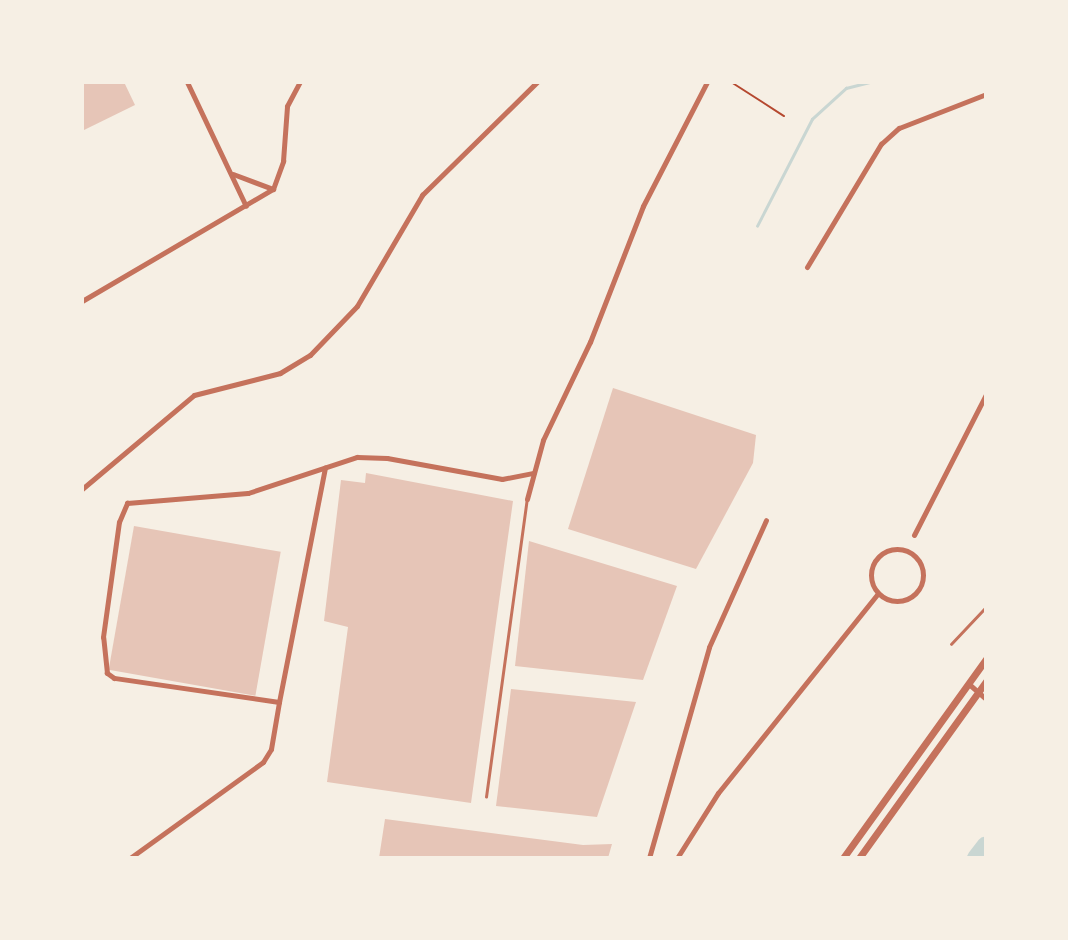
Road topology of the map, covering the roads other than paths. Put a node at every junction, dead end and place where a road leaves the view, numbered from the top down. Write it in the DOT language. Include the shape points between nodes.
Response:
graph roads {
  1 [pos="187,82"];
  2 [pos="300,82"];
  3 [pos="537,82"];
  4 [pos="707,82"];
  5 [pos="986,94"];
  6 [pos="233,174"];
  7 [pos="273,188"];
  8 [pos="246,206"];
  9 [pos="807,267"];
  10 [pos="82,301"];
  11 [pos="986,394"];
  12 [pos="325,467"];
  13 [pos="533,473"];
  14 [pos="82,489"];
  15 [pos="527,499"];
  16 [pos="766,520"];
  17 [pos="914,535"];
  18 [pos="878,593"];
  19 [pos="986,607"];
  20 [pos="951,644"];
  21 [pos="986,659"];
  22 [pos="986,681"];
  23 [pos="970,685"];
  24 [pos="978,692"];
  25 [pos="986,699"];
  26 [pos="279,702"];
  27 [pos="892,793"];
  28 [pos="486,797"];
  29 [pos="902,800"];
  30 [pos="130,858"];
  31 [pos="649,858"];
  32 [pos="677,858"];
  33 [pos="843,858"];
  34 [pos="859,858"];
  1 -- 6 [label="street"];
  2 -- 7 [label="street" via="287,106 283,161"];
  3 -- 14 [label="street" via="422,195 357,306 310,355 280,373 194,395"];
  4 -- 13 [label="street" via="653,184"];
  5 -- 9 [label="street" via="900,128 881,144"];
  6 -- 7 [label="street"];
  6 -- 8 [label="street"];
  7 -- 8 [label="street"];
  8 -- 10 [label="street"];
  11 -- 17 [label="street"];
  12 -- 13 [label="street" via="357,457 377,457 502,479"];
  12 -- 26 [label="street"];
  12 -- 26 [label="street" via="248,493 131,501 122,508 119,522 103,637 107,673 114,678"];
  13 -- 15 [label="street"];
  15 -- 28 [label="lane"];
  16 -- 31 [label="street" via="709,647"];
  18 -- 18 [label="street" via="897,601 912,596 922,574 916,558 893,550 878,557 871,573"];
  18 -- 32 [label="street" via="718,793"];
  19 -- 20 [label="lane"];
  21 -- 23 [label="street"];
  22 -- 24 [label="street"];
  23 -- 24 [label="street"];
  23 -- 27 [label="street"];
  24 -- 25 [label="street"];
  24 -- 29 [label="street"];
  26 -- 30 [label="street" via="271,749 263,762"];
  27 -- 29 [label="street"];
  27 -- 33 [label="street"];
  29 -- 34 [label="street"];
}
